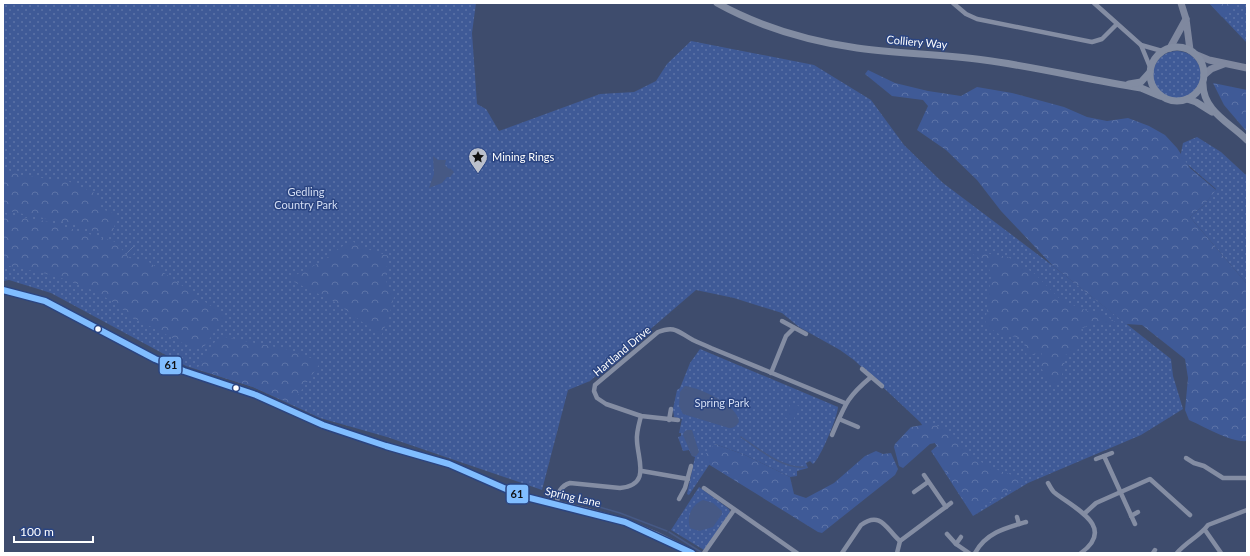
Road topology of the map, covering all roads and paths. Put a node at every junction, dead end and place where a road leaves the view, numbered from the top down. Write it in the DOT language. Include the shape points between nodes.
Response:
graph roads {
  1 [pos="717,3"];
  2 [pos="953,3"];
  3 [pos="1094,3"];
  4 [pos="1180,3"];
  5 [pos="1186,19"];
  6 [pos="1116,24"];
  7 [pos="1141,45"];
  8 [pos="1170,48"];
  9 [pos="1190,50"];
  10 [pos="1162,51"];
  11 [pos="1197,56"];
  12 [pos="1226,63"];
  13 [pos="1247,68"];
  14 [pos="1150,70"];
  15 [pos="1204,75"];
  16 [pos="1203,83"];
  17 [pos="1121,85"];
  18 [pos="1160,96"];
  19 [pos="1187,99"];
  20 [pos="1218,115"];
  21 [pos="1247,140"];
  22 [pos="3,290"];
  23 [pos="782,321"];
  24 [pos="794,328"];
  25 [pos="806,334"];
  26 [pos="862,369"];
  27 [pos="771,373"];
  28 [pos="871,377"];
  29 [pos="882,386"];
  30 [pos="845,403"];
  31 [pos="671,409"];
  32 [pos="640,416"];
  33 [pos="839,419"];
  34 [pos="669,420"];
  35 [pos="678,420"];
  36 [pos="858,427"];
  37 [pos="832,435"];
  38 [pos="1112,453"];
  39 [pos="1104,456"];
  40 [pos="1186,458"];
  41 [pos="1096,460"];
  42 [pos="1194,463"];
  43 [pos="691,466"];
  44 [pos="1192,469"];
  45 [pos="642,471"];
  46 [pos="924,475"];
  47 [pos="1247,478"];
  48 [pos="688,480"];
  49 [pos="928,482"];
  50 [pos="1048,483"];
  51 [pos="704,488"];
  52 [pos="914,492"];
  53 [pos="1054,492"];
  54 [pos="1120,492"];
  55 [pos="1050,497"];
  56 [pos="680,499"];
  57 [pos="952,503"];
  58 [pos="557,504"];
  59 [pos="1178,505"];
  60 [pos="946,507"];
  61 [pos="734,510"];
  62 [pos="1173,510"];
  63 [pos="1247,510"];
  64 [pos="1138,512"];
  65 [pos="1084,514"];
  66 [pos="1190,515"];
  67 [pos="1131,516"];
  68 [pos="1017,517"];
  69 [pos="1026,522"];
  70 [pos="1019,524"];
  71 [pos="1135,524"];
  72 [pos="1205,530"];
  73 [pos="947,534"];
  74 [pos="961,538"];
  75 [pos="900,541"];
  76 [pos="956,544"];
  77 [pos="692,553"];
  78 [pos="704,553"];
  79 [pos="797,553"];
  80 [pos="842,553"];
  81 [pos="897,553"];
  82 [pos="969,553"];
  83 [pos="975,553"];
  84 [pos="1081,553"];
  85 [pos="1177,553"];
  86 [pos="1221,553"];
  1 -- 17 [label="main road, Colliery Way" via="761,23 818,41 859,48 1017,64"];
  2 -- 6 [label="street" via="977,19 1092,42 1102,39"];
  3 -- 6 [label="street"];
  4 -- 5 [label="street"];
  5 -- 8 [label="street"];
  5 -- 9 [label="street"];
  6 -- 7 [label="street"];
  7 -- 10 [label="street"];
  7 -- 14 [label="street"];
  8 -- 9 [label="main road"];
  8 -- 10 [label="main road"];
  9 -- 11 [label="main road"];
  10 -- 14 [label="main road" via="1155,58"];
  11 -- 12 [label="street"];
  11 -- 15 [label="main road"];
  12 -- 13 [label="street"];
  12 -- 15 [label="street" via="1214,67"];
  14 -- 17 [label="main road, Colliery Way" via="1141,82"];
  14 -- 18 [label="main road" via="1151,83"];
  15 -- 16 [label="main road"];
  16 -- 19 [label="main road" via="1194,95"];
  16 -- 20 [label="main road" via="1209,105"];
  17 -- 18 [label="main road, Colliery Way" via="1150,90"];
  18 -- 19 [label="main road" via="1175,102"];
  19 -- 20 [label="main road"];
  20 -- 21 [label="main road"];
  22 -- 58 [label="street, Spring Lane" via="45,302 157,360 256,395 323,425 449,464 522,496"];
  23 -- 24 [label="street"];
  24 -- 25 [label="street"];
  24 -- 27 [label="street" via="786,336"];
  26 -- 28 [label="street"];
  27 -- 30 [label="street, Hartland Drive"];
  27 -- 32 [label="street, Hartland Drive" via="692,340 679,330 667,328 658,332 595,385 597,398 606,404"];
  28 -- 29 [label="street"];
  28 -- 30 [label="street" via="856,389"];
  30 -- 33 [label="street"];
  31 -- 34 [label="street"];
  32 -- 34 [label="street"];
  32 -- 45 [label="street" via="636,440"];
  33 -- 36 [label="street"];
  33 -- 37 [label="street"];
  34 -- 35 [label="street"];
  38 -- 39 [label="street"];
  39 -- 41 [label="street"];
  39 -- 54 [label="street"];
  40 -- 42 [label="street"];
  42 -- 44 [label="street"];
  42 -- 47 [label="street" via="1223,478"];
  43 -- 48 [label="street"];
  45 -- 48 [label="street"];
  45 -- 58 [label="street" via="635,483 626,487 575,482 567,484 559,492"];
  46 -- 49 [label="street"];
  48 -- 56 [label="street"];
  49 -- 52 [label="street"];
  49 -- 60 [label="street"];
  50 -- 53 [label="street"];
  51 -- 61 [label="street"];
  53 -- 55 [label="street"];
  53 -- 65 [label="street"];
  54 -- 59 [label="street" via="1150,479"];
  54 -- 65 [label="street" via="1096,503"];
  54 -- 67 [label="street"];
  57 -- 60 [label="street"];
  58 -- 77 [label="street, Spring Lane" via="625,522"];
  59 -- 62 [label="street"];
  59 -- 66 [label="street"];
  60 -- 75 [label="street"];
  61 -- 78 [label="street"];
  61 -- 79 [label="street"];
  63 -- 72 [label="street" via="1210,524"];
  64 -- 67 [label="street"];
  65 -- 84 [label="street" via="1093,523 1094,534 1089,547"];
  67 -- 71 [label="street"];
  68 -- 70 [label="street"];
  69 -- 70 [label="street"];
  70 -- 83 [label="street" via="991,534"];
  72 -- 85 [label="street"];
  72 -- 86 [label="street"];
  73 -- 76 [label="street"];
  74 -- 76 [label="street"];
  75 -- 80 [label="street" via="884,522 865,522"];
  75 -- 81 [label="street"];
  76 -- 82 [label="street"];
}
